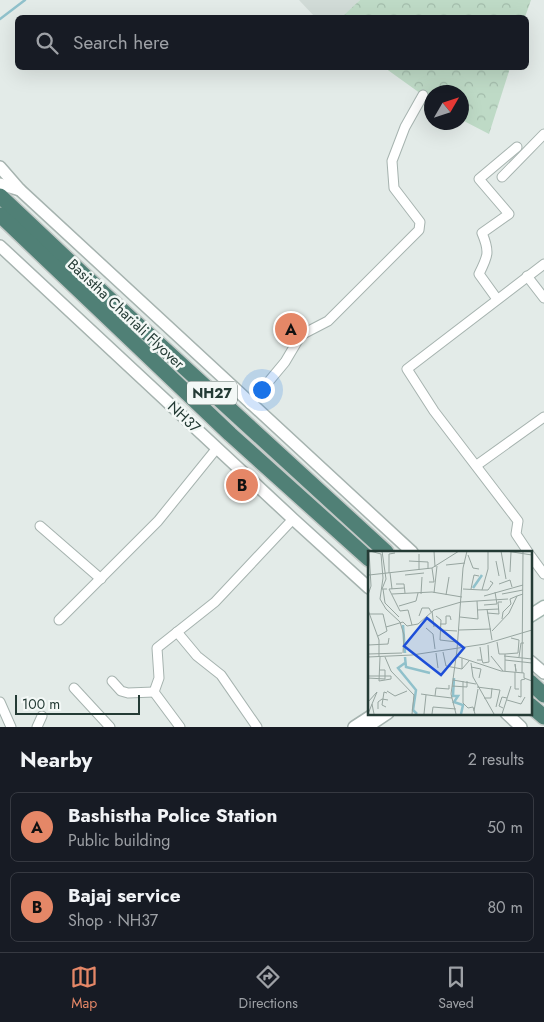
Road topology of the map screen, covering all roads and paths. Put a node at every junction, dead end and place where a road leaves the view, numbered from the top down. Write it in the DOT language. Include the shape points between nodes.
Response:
graph roads {
  1 [pos="423,95"];
  2 [pos="544,134"];
  3 [pos="517,147"];
  4 [pos="0,166"];
  5 [pos="502,177"];
  6 [pos="0,184"];
  7 [pos="20,190"];
  8 [pos="0,196"];
  9 [pos="0,215"];
  10 [pos="34,237"];
  11 [pos="0,246"];
  12 [pos="544,264"];
  13 [pos="527,276"];
  14 [pos="544,298"];
  15 [pos="497,299"];
  16 [pos="250,404"];
  17 [pos="544,417"];
  18 [pos="217,448"];
  19 [pos="477,465"];
  20 [pos="293,519"];
  21 [pos="40,526"];
  22 [pos="385,551"];
  23 [pos="411,551"];
  24 [pos="528,551"];
  25 [pos="532,557"];
  26 [pos="368,558"];
  27 [pos="544,574"];
  28 [pos="101,580"];
  29 [pos="368,587"];
  30 [pos="544,598"];
  31 [pos="532,606"];
  32 [pos="544,607"];
  33 [pos="532,615"];
  34 [pos="59,620"];
  35 [pos="177,632"];
  36 [pos="532,663"];
  37 [pos="544,673"];
  38 [pos="112,681"];
  39 [pos="532,684"];
  40 [pos="74,688"];
  41 [pos="154,692"];
  42 [pos="544,695"];
  43 [pos="0,702"];
  44 [pos="532,706"];
  45 [pos="386,714"];
  46 [pos="507,714"];
  47 [pos="42,716"];
  48 [pos="544,717"];
  49 [pos="372,722"];
  50 [pos="11,727"];
  51 [pos="37,727"];
  52 [pos="110,727"];
  53 [pos="180,727"];
  54 [pos="257,727"];
  55 [pos="354,727"];
  56 [pos="521,727"];
  1 -- 16 [label="street" via="392,160 394,188 420,222 419,230 328,321 301,335 285,362"];
  2 -- 5 [label="street"];
  3 -- 15 [label="street" via="479,179 508,214 482,233 489,248 479,274"];
  4 -- 7 [label="street"];
  6 -- 7 [label="street"];
  7 -- 16 [label="street"];
  8 -- 10 [label="highway, Basistha Chariali Flyover / NH27"];
  9 -- 10 [label="highway, Basistha Chariali Flyover / NH27"];
  10 -- 22 [label="highway, Basistha Chariali Flyover / NH27"];
  10 -- 26 [label="highway, Basistha Chariali Flyover / NH27" via="230,434"];
  11 -- 18 [label="street, NH37"];
  12 -- 13 [label="street"];
  13 -- 14 [label="street"];
  13 -- 15 [label="street"];
  15 -- 19 [label="street" via="407,370 434,411"];
  16 -- 23 [label="street"];
  17 -- 19 [label="street"];
  18 -- 20 [label="street, NH37"];
  18 -- 28 [label="street" via="158,521"];
  19 -- 24 [label="street" via="518,521 516,534"];
  20 -- 29 [label="street, NH37"];
  20 -- 35 [label="street" via="214,602"];
  21 -- 28 [label="street"];
  25 -- 27 [label="street"];
  28 -- 34 [label="street"];
  30 -- 31 [label="main road"];
  32 -- 33 [label="main road"];
  35 -- 41 [label="street" via="157,648 158,678"];
  35 -- 54 [label="street" via="197,656 221,674"];
  36 -- 37 [label="street"];
  38 -- 41 [label="street" via="121,691 128,693"];
  39 -- 42 [label="highway"];
  40 -- 52 [label="street"];
  41 -- 53 [label="street"];
  43 -- 50 [label="street"];
  44 -- 48 [label="highway"];
  45 -- 49 [label="street"];
  46 -- 56 [label="street"];
  47 -- 51 [label="street"];
  49 -- 55 [label="street"];
}
